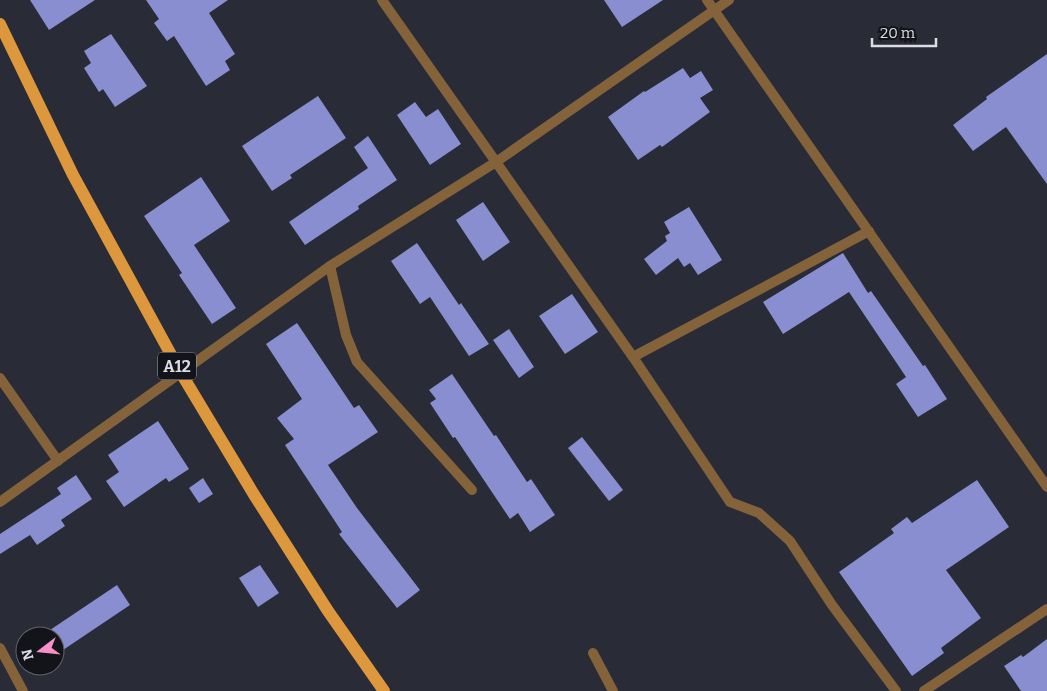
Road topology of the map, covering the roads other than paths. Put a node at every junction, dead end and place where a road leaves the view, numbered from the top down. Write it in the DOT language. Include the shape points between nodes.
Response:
graph roads {
  1 [pos="382,0"];
  2 [pos="707,0"];
  3 [pos="729,0"];
  4 [pos="714,11"];
  5 [pos="0,24"];
  6 [pos="496,162"];
  7 [pos="868,231"];
  8 [pos="330,266"];
  9 [pos="633,357"];
  10 [pos="181,373"];
  11 [pos="0,378"];
  12 [pos="58,461"];
  13 [pos="1047,487"];
  14 [pos="472,490"];
  15 [pos="0,502"];
  16 [pos="1047,609"];
  17 [pos="0,648"];
  18 [pos="593,653"];
  19 [pos="24,691"];
  20 [pos="384,691"];
  21 [pos="614,691"];
  22 [pos="896,691"];
  23 [pos="924,691"];
  1 -- 6 [label="street"];
  2 -- 4 [label="street"];
  3 -- 4 [label="street"];
  4 -- 6 [label="street"];
  4 -- 7 [label="street"];
  5 -- 10 [label="main road, A12" via="73,175"];
  6 -- 8 [label="street"];
  6 -- 9 [label="street"];
  7 -- 9 [label="street"];
  7 -- 13 [label="street"];
  8 -- 10 [label="street"];
  8 -- 14 [label="street" via="346,335 357,362"];
  9 -- 22 [label="street" via="730,502 759,513 790,541 832,605"];
  10 -- 12 [label="street"];
  10 -- 20 [label="main road, A12" via="253,494"];
  11 -- 12 [label="street"];
  12 -- 15 [label="street"];
  16 -- 23 [label="street"];
  17 -- 19 [label="street"];
  18 -- 21 [label="street"];
}
